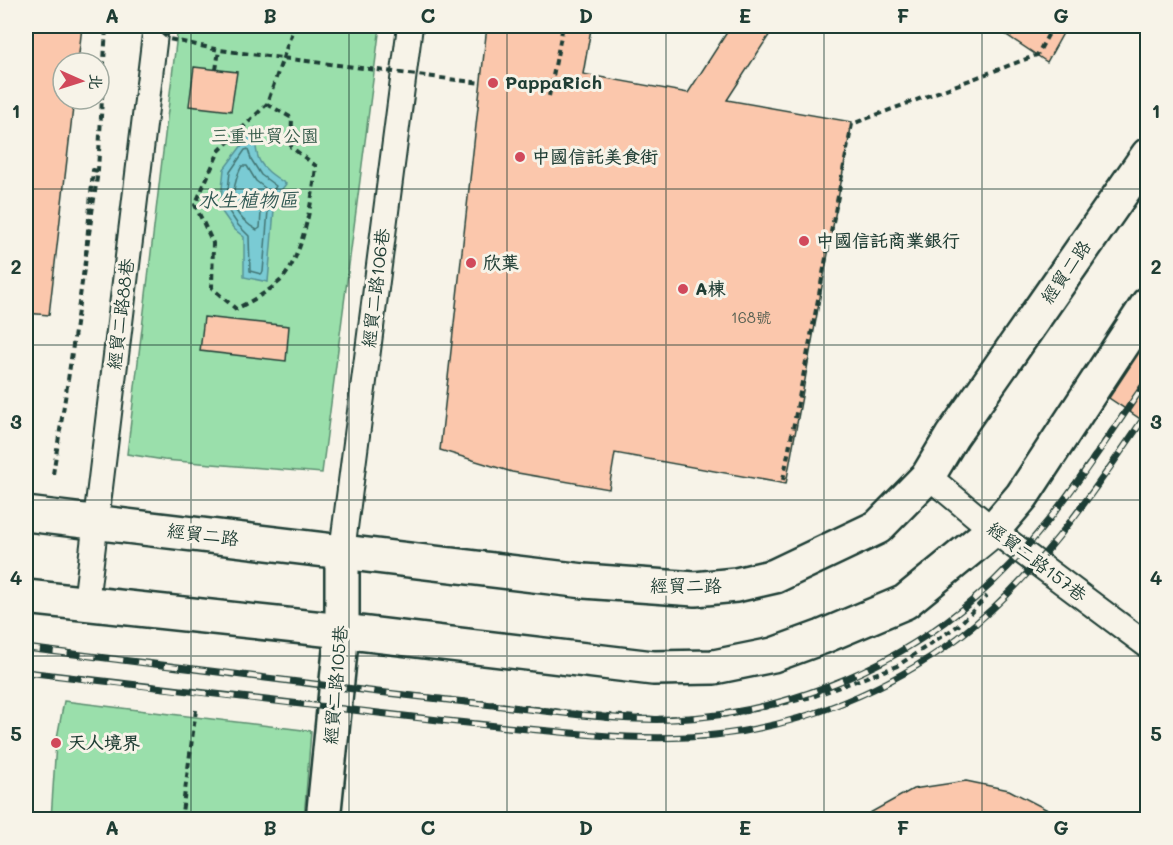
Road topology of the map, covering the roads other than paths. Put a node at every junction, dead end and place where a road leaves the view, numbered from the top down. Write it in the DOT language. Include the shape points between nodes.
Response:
graph roads {
  1 [pos="155,26"];
  2 [pos="410,26"];
  3 [pos="1148,155"];
  4 [pos="1148,304"];
  5 [pos="928,476"];
  6 [pos="26,514"];
  7 [pos="96,522"];
  8 [pos="993,530"];
  9 [pos="342,551"];
  10 [pos="26,597"];
  11 [pos="86,603"];
  12 [pos="342,631"];
  13 [pos="1148,646"];
  14 [pos="323,819"];
  1 -- 7 [label="street, 經貿二路88巷"];
  2 -- 9 [label="street, 經貿二路106巷"];
  3 -- 5 [label="main road, 經貿二路"];
  4 -- 8 [label="main road" via="1022,496"];
  5 -- 8 [label="street, 經貿二路157巷"];
  5 -- 9 [label="main road, 經貿二路" via="878,527 775,576 736,585 695,589 584,581"];
  6 -- 7 [label="main road, 經貿二路"];
  7 -- 9 [label="main road, 經貿二路"];
  7 -- 11 [label="street, 經貿二路88巷"];
  8 -- 12 [label="main road" via="905,602 773,655 714,667 652,668"];
  8 -- 13 [label="street, 經貿二路157巷"];
  9 -- 12 [label="main road, 經貿二路105巷"];
  10 -- 11 [label="main road"];
  11 -- 12 [label="main road"];
  12 -- 14 [label="main road, 經貿二路105巷"];
}
